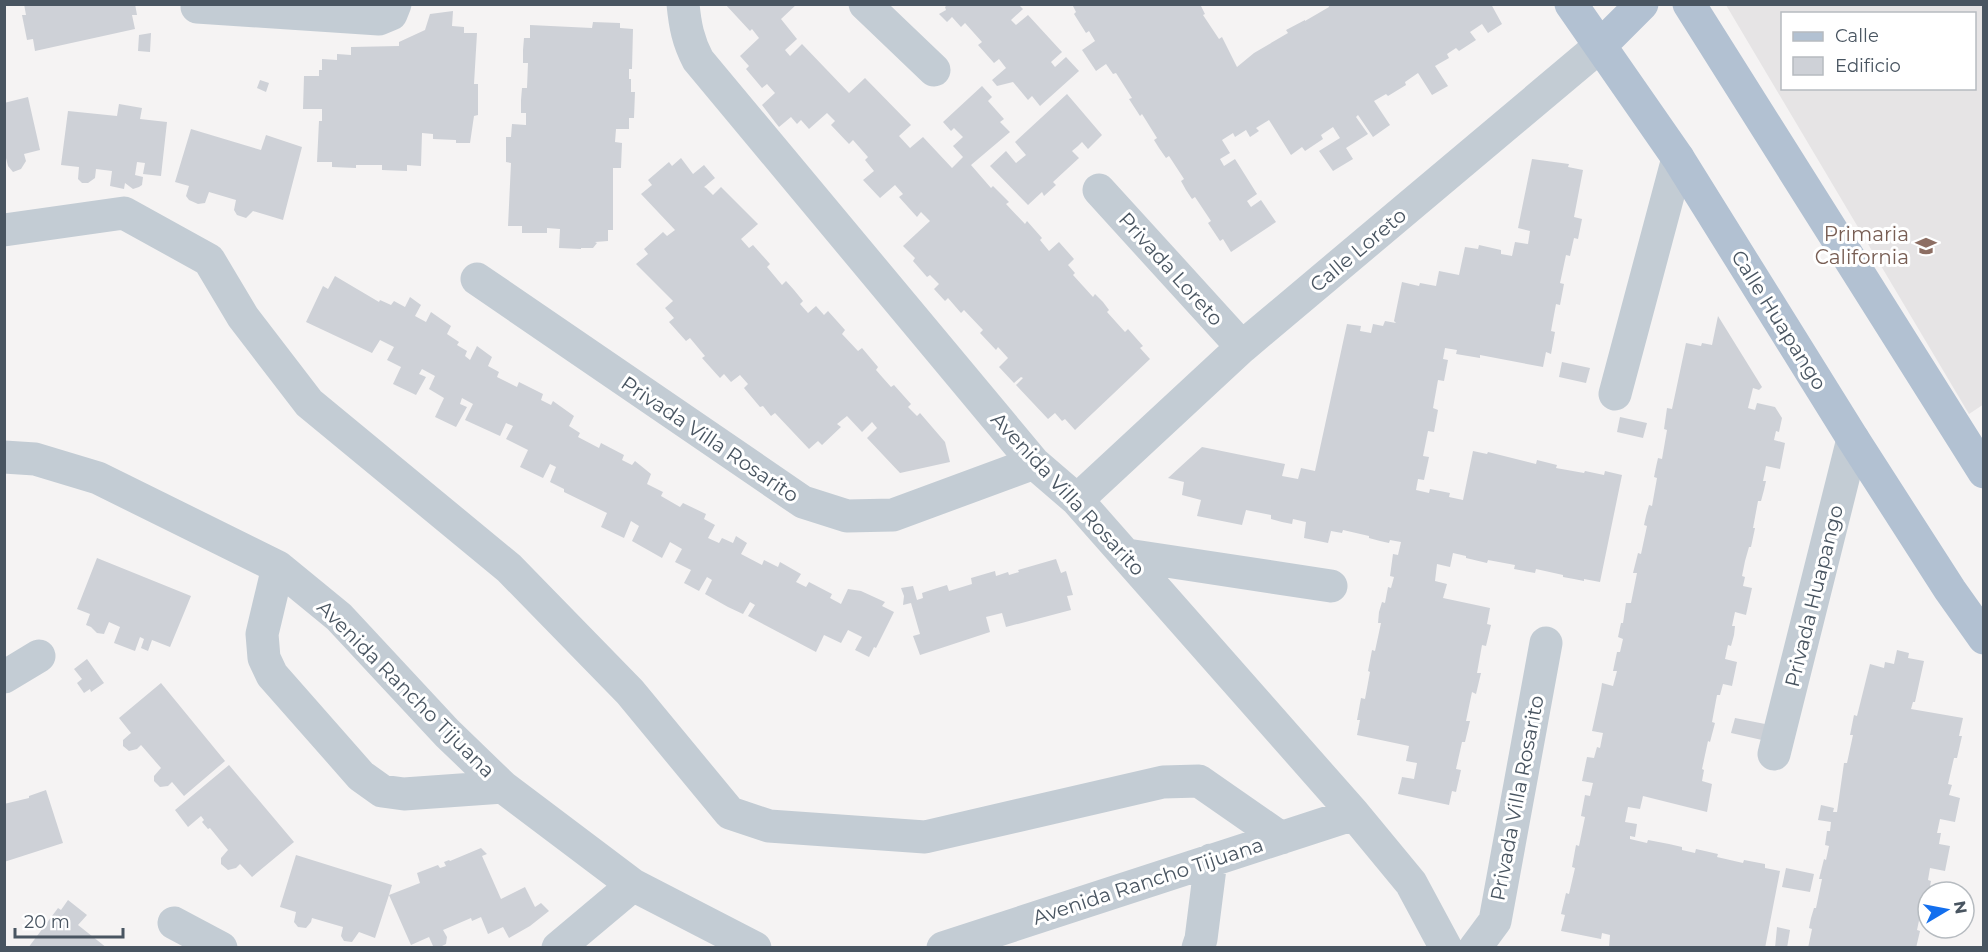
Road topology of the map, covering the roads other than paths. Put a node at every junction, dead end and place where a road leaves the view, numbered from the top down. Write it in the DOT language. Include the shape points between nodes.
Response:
graph roads {
  1 [pos="395,4"];
  2 [pos="684,4"];
  3 [pos="865,4"];
  4 [pos="1572,4"];
  5 [pos="1642,4"];
  6 [pos="1689,4"];
  7 [pos="197,7"];
  8 [pos="1600,46"];
  9 [pos="934,70"];
  10 [pos="1678,158"];
  11 [pos="1099,190"];
  12 [pos="4,230"];
  13 [pos="477,279"];
  14 [pos="1242,347"];
  15 [pos="1615,394"];
  16 [pos="1853,439"];
  17 [pos="4,457"];
  18 [pos="1034,463"];
  19 [pos="1983,472"];
  20 [pos="1077,500"];
  21 [pos="1127,555"];
  22 [pos="278,567"];
  23 [pos="1331,586"];
  24 [pos="1983,638"];
  25 [pos="1546,643"];
  26 [pos="39,656"];
  27 [pos="4,677"];
  28 [pos="1774,754"];
  29 [pos="503,787"];
  30 [pos="1354,814"];
  31 [pos="1281,838"];
  32 [pos="1211,860"];
  33 [pos="633,885"];
  34 [pos="174,923"];
  35 [pos="221,948"];
  36 [pos="558,948"];
  37 [pos="755,948"];
  38 [pos="943,948"];
  39 [pos="1198,948"];
  40 [pos="1446,948"];
  41 [pos="1475,948"];
  1 -- 7 [label="street" via="391,14 379,19"];
  2 -- 18 [label="street, Avenida Villa Rosarito" via="685,27 698,60"];
  3 -- 9 [label="street"];
  4 -- 8 [label="main road, Calle Huapango"];
  5 -- 8 [label="main road, Calle Loreto"];
  6 -- 19 [label="main road"];
  8 -- 10 [label="main road, Calle Huapango"];
  8 -- 14 [label="street, Calle Loreto"];
  10 -- 15 [label="street"];
  10 -- 16 [label="main road, Calle Huapango"];
  11 -- 14 [label="street, Privada Loreto"];
  12 -- 31 [label="street" via="124,213 209,260 243,317 309,403 509,568 630,692 730,813 769,826 925,837 1163,782 1199,781"];
  13 -- 18 [label="street, Privada Villa Rosarito" via="803,502 847,516 893,515"];
  14 -- 20 [label="street, Calle Loreto"];
  16 -- 24 [label="main road, Calle Huapango"];
  16 -- 28 [label="street, Privada Huapango"];
  17 -- 22 [label="street, Avenida Rancho Tijuana" via="35,459 98,478"];
  18 -- 20 [label="street, Avenida Villa Rosarito"];
  20 -- 21 [label="street, Avenida Villa Rosarito"];
  21 -- 23 [label="street"];
  21 -- 30 [label="street, Avenida Villa Rosarito"];
  22 -- 29 [label="street, Avenida Rancho Tijuana" via="339,617"];
  22 -- 29 [label="street" via="262,634 264,658 272,675 361,776 382,791 404,794"];
  25 -- 41 [label="street, Privada Villa Rosarito" via="1494,921"];
  26 -- 27 [label="street"];
  29 -- 33 [label="street, Avenida Rancho Tijuana"];
  30 -- 31 [label="street, Avenida Rancho Tijuana"];
  30 -- 40 [label="street, Avenida Villa Rosarito" via="1411,883"];
  31 -- 32 [label="street, Avenida Rancho Tijuana"];
  32 -- 38 [label="street, Avenida Rancho Tijuana"];
  32 -- 39 [label="street"];
  33 -- 36 [label="street"];
  33 -- 37 [label="street, Avenida Rancho Tijuana"];
  34 -- 35 [label="street"];
}
